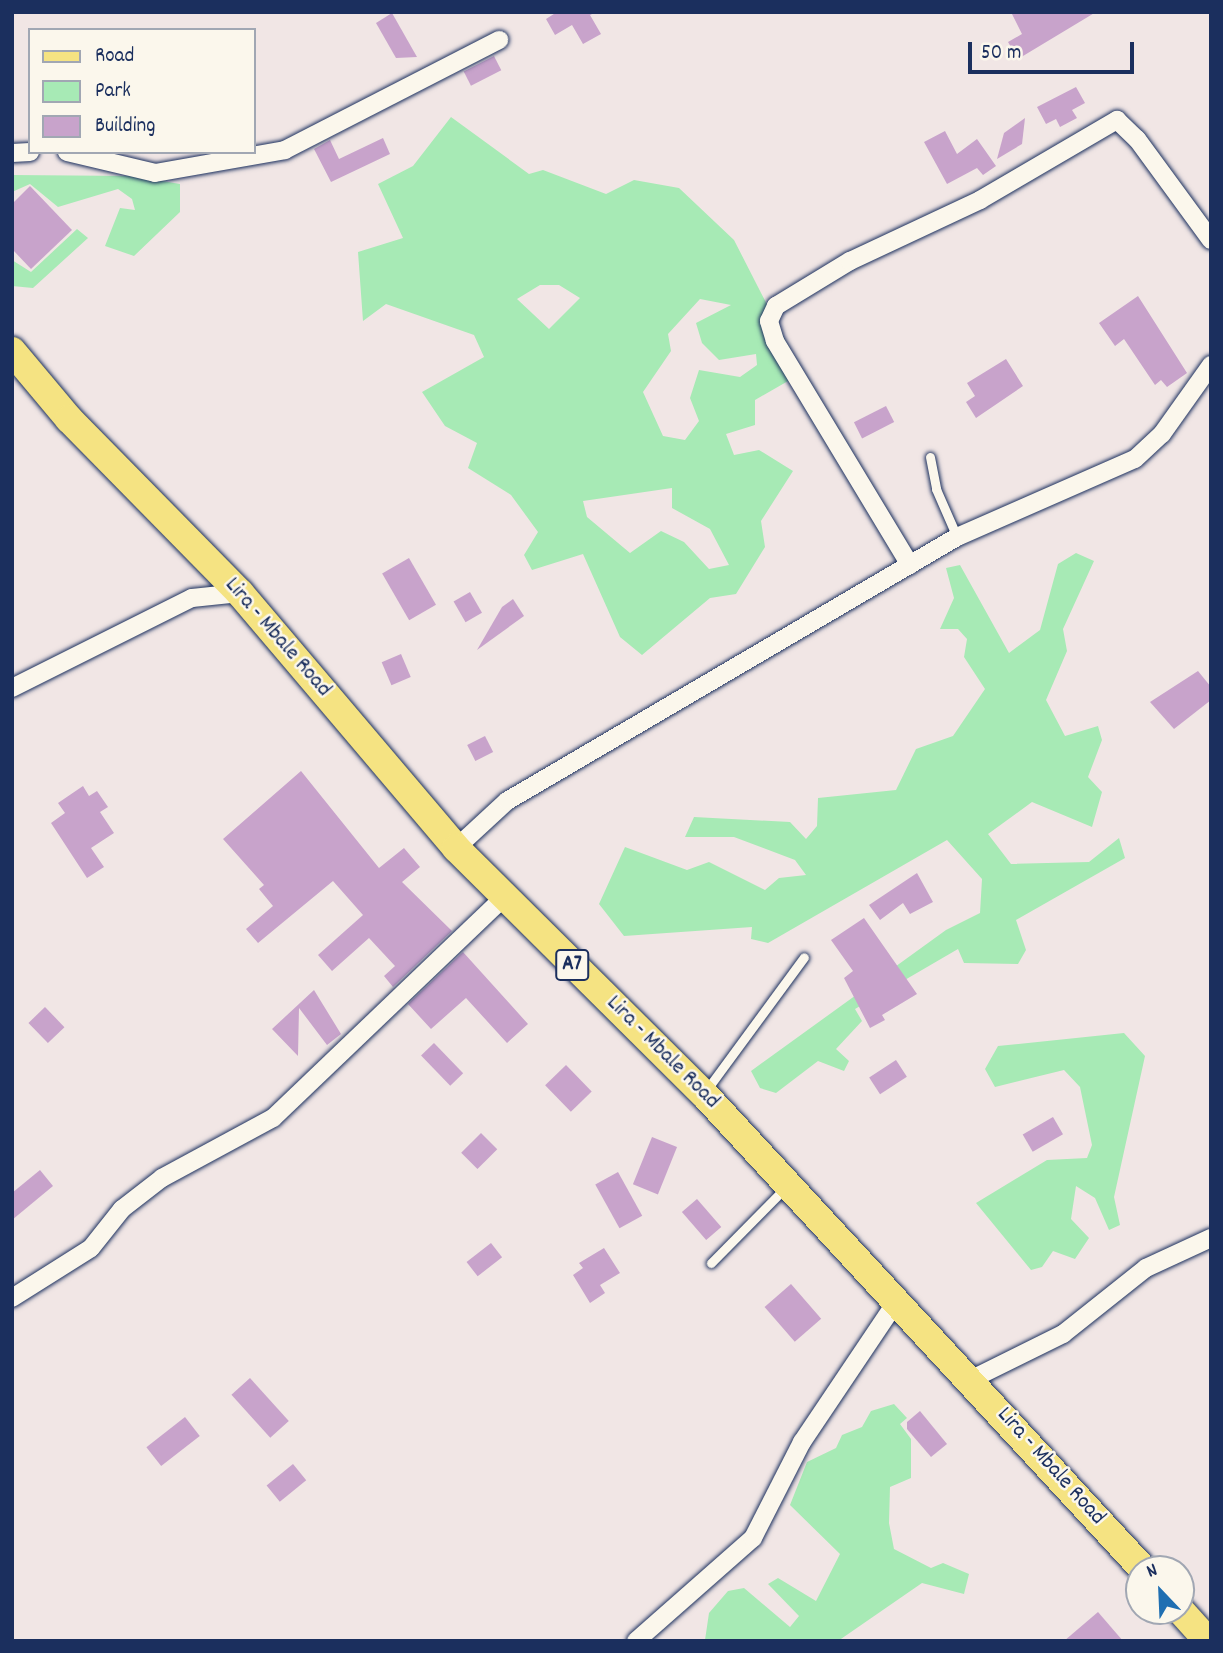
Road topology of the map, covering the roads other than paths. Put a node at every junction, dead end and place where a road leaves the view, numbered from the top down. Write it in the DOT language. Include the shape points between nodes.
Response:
graph roads {
  1 [pos="499,40"];
  2 [pos="74,154"];
  3 [pos="1211,240"];
  4 [pos="12,352"];
  5 [pos="1211,365"];
  6 [pos="930,457"];
  7 [pos="957,537"];
  8 [pos="910,565"];
  9 [pos="240,593"];
  10 [pos="12,688"];
  11 [pos="456,848"];
  12 [pos="503,898"];
  13 [pos="804,957"];
  14 [pos="704,1094"];
  15 [pos="790,1184"];
  16 [pos="1211,1238"];
  17 [pos="710,1263"];
  18 [pos="12,1298"];
  19 [pos="898,1299"];
  20 [pos="970,1380"];
  21 [pos="1130,1555"];
  22 [pos="1194,1625"];
  23 [pos="636,1641"];
  24 [pos="1209,1641"];
  1 -- 2 [label="street" via="285,150 155,173"];
  3 -- 8 [label="street" via="1118,120 980,200 850,261 776,306 768,321 775,341"];
  4 -- 9 [label="main road, Lira - Mbale Road / A7" via="69,419"];
  5 -- 7 [label="street" via="1162,434 1135,458"];
  6 -- 7 [label="lane" via="936,489"];
  7 -- 8 [label="street"];
  8 -- 11 [label="street" via="507,801"];
  9 -- 10 [label="street" via="192,598"];
  9 -- 11 [label="main road, Lira - Mbale Road / A7"];
  11 -- 12 [label="main road, Lira - Mbale Road / A7"];
  12 -- 14 [label="main road, Lira - Mbale Road / A7"];
  12 -- 18 [label="street" via="273,1118 162,1178 122,1209 91,1248"];
  13 -- 14 [label="lane"];
  14 -- 15 [label="main road, Lira - Mbale Road / A7"];
  15 -- 17 [label="lane"];
  15 -- 19 [label="main road, Lira - Mbale Road / A7"];
  16 -- 20 [label="street" via="1146,1268 1063,1335"];
  19 -- 20 [label="main road, Lira - Mbale Road / A7"];
  19 -- 23 [label="street" via="802,1442 753,1538"];
  20 -- 21 [label="main road, Lira - Mbale Road / A7"];
  22 -- 24 [label="main road"];
}
